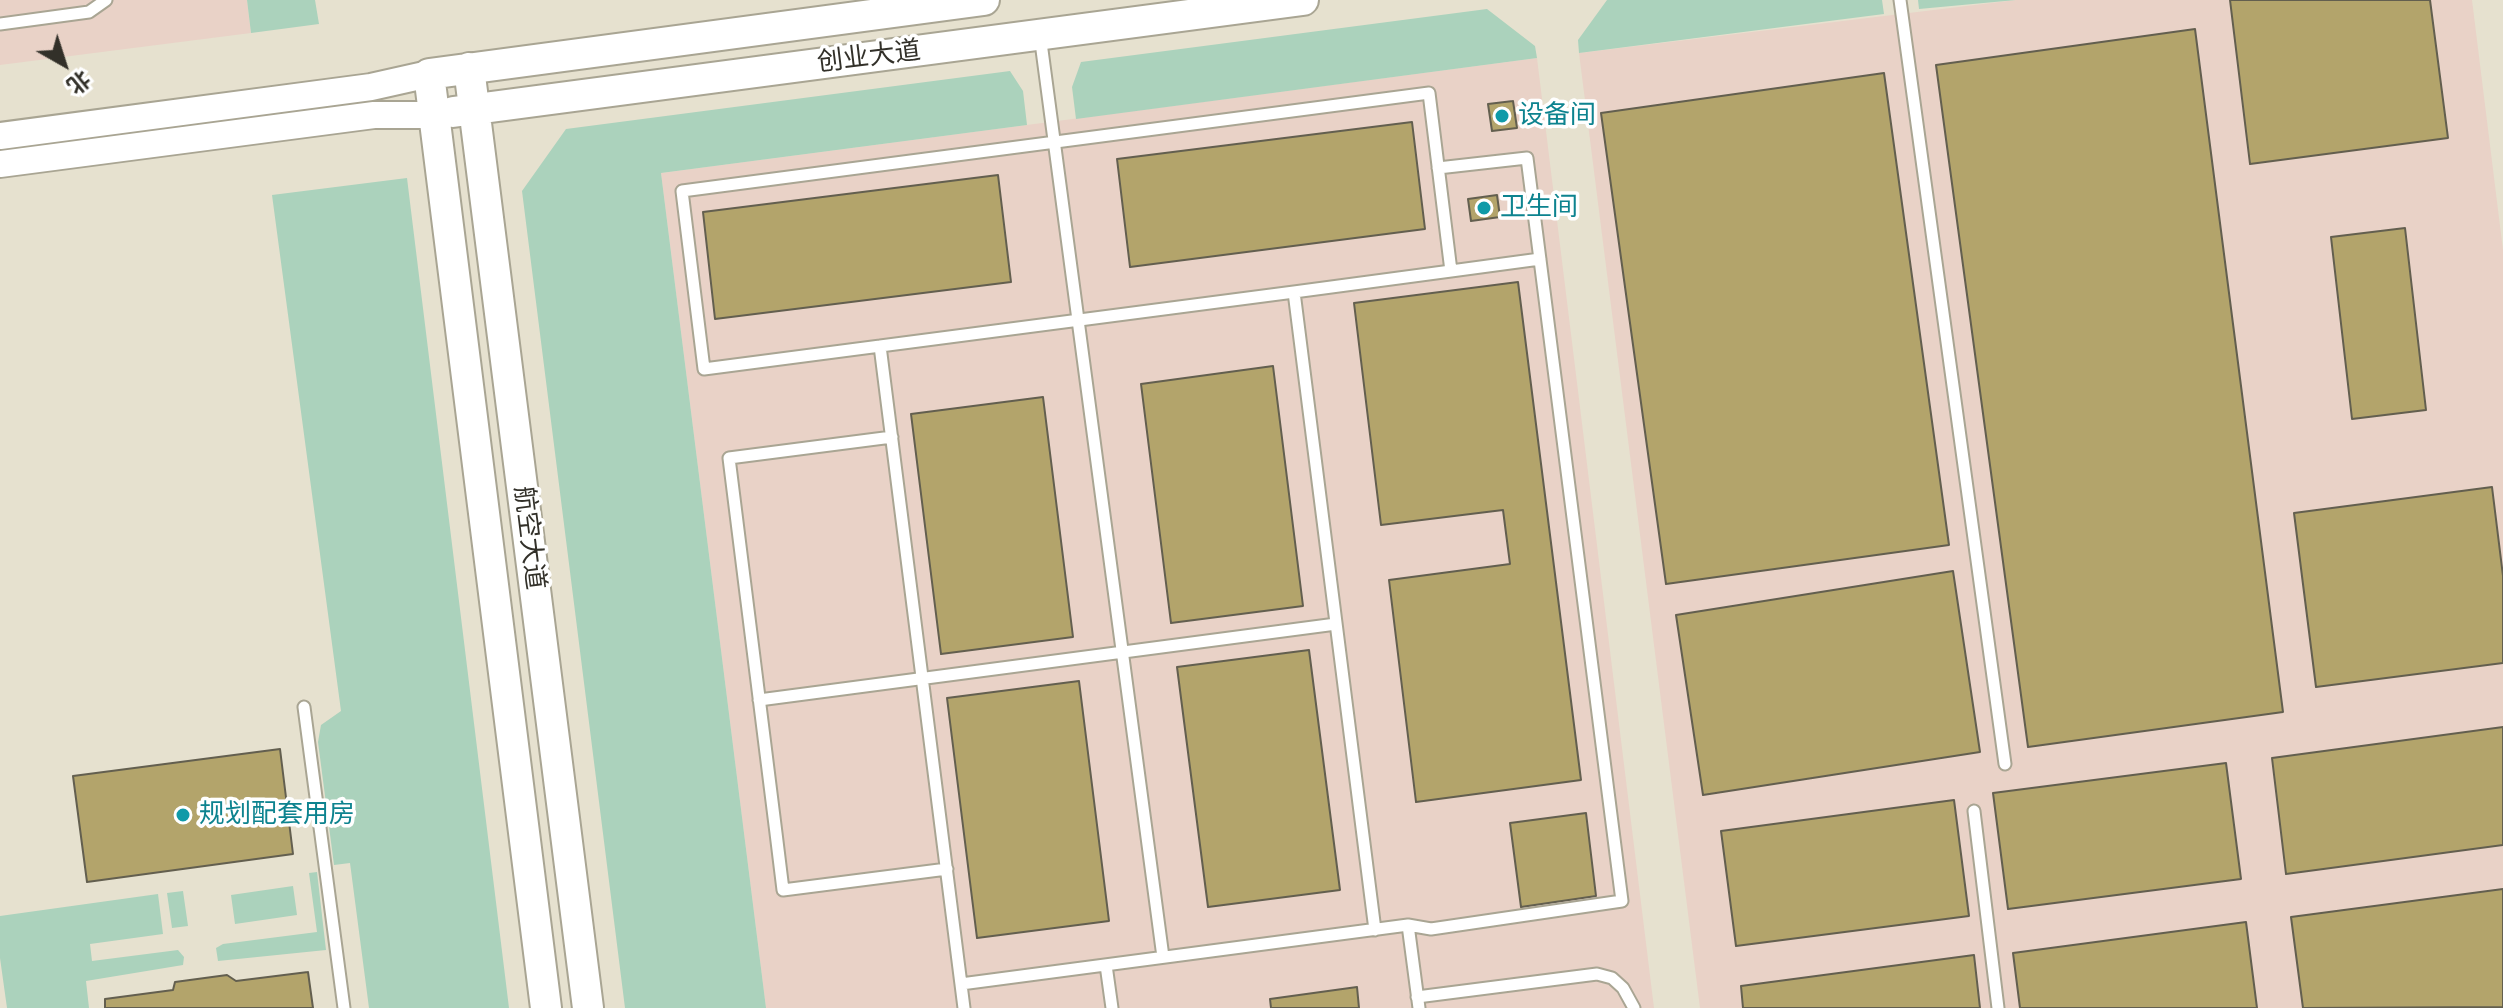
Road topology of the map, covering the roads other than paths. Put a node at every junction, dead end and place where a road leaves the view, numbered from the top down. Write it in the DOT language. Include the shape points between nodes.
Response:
graph roads {
  1 [pos="106,0"];
  2 [pos="984,0"];
  3 [pos="1303,0"];
  4 [pos="1900,0"];
  5 [pos="0,24"];
  6 [pos="1040,35"];
  7 [pos="469,68"];
  8 [pos="429,74"];
  9 [pos="474,109"];
  10 [pos="436,115"];
  11 [pos="0,136"];
  12 [pos="1054,142"];
  13 [pos="0,164"];
  14 [pos="1438,168"];
  15 [pos="1540,259"];
  16 [pos="1451,271"];
  17 [pos="1294,292"];
  18 [pos="1078,320"];
  19 [pos="880,346"];
  20 [pos="892,437"];
  21 [pos="1336,624"];
  22 [pos="1122,652"];
  23 [pos="923,678"];
  24 [pos="759,700"];
  25 [pos="304,707"];
  26 [pos="2005,764"];
  27 [pos="1974,811"];
  28 [pos="947,869"];
  29 [pos="1408,925"];
  30 [pos="1375,930"];
  31 [pos="1163,957"];
  32 [pos="1106,965"];
  33 [pos="961,984"];
  34 [pos="1418,1002"];
  35 [pos="344,1008"];
  36 [pos="546,1008"];
  37 [pos="588,1008"];
  38 [pos="964,1008"];
  39 [pos="1112,1008"];
  40 [pos="1634,1008"];
  41 [pos="1998,1008"];
  1 -- 5 [label="lane" via="89,12"];
  2 -- 7 [label="main road, 创业大道"];
  3 -- 6 [label="main road, 创业大道"];
  4 -- 26 [label="lane"];
  6 -- 9 [label="main road, 创业大道"];
  6 -- 12 [label="lane"];
  7 -- 8 [label="main road, 创业大道"];
  7 -- 9 [label="main road, 航空大道"];
  8 -- 10 [label="main road, 航空大道"];
  8 -- 11 [label="street" via="371,87"];
  9 -- 10 [label="main road, 创业大道"];
  9 -- 37 [label="main road, 航空大道"];
  10 -- 13 [label="street" via="374,115"];
  10 -- 36 [label="main road, 航空大道"];
  12 -- 14 [label="lane" via="1429,93"];
  12 -- 18 [label="lane"];
  12 -- 19 [label="lane" via="682,191 704,369"];
  14 -- 15 [label="lane" via="1527,158"];
  14 -- 16 [label="lane"];
  15 -- 16 [label="lane"];
  15 -- 29 [label="lane" via="1622,901 1431,929"];
  16 -- 17 [label="lane"];
  17 -- 18 [label="lane"];
  17 -- 21 [label="lane"];
  18 -- 19 [label="lane"];
  18 -- 22 [label="lane"];
  19 -- 20 [label="lane"];
  20 -- 23 [label="lane"];
  20 -- 24 [label="lane" via="729,458"];
  21 -- 22 [label="lane"];
  21 -- 30 [label="lane"];
  22 -- 23 [label="lane"];
  22 -- 31 [label="lane"];
  23 -- 24 [label="lane"];
  23 -- 28 [label="lane"];
  24 -- 28 [label="lane" via="783,890"];
  25 -- 35 [label="lane"];
  27 -- 41 [label="lane"];
  28 -- 33 [label="lane"];
  29 -- 30 [label="lane"];
  29 -- 34 [label="lane"];
  30 -- 31 [label="lane"];
  31 -- 32 [label="lane"];
  32 -- 33 [label="lane"];
  32 -- 39 [label="lane"];
  33 -- 38 [label="lane"];
  34 -- 40 [label="lane" via="1597,974 1623,988"];
}
